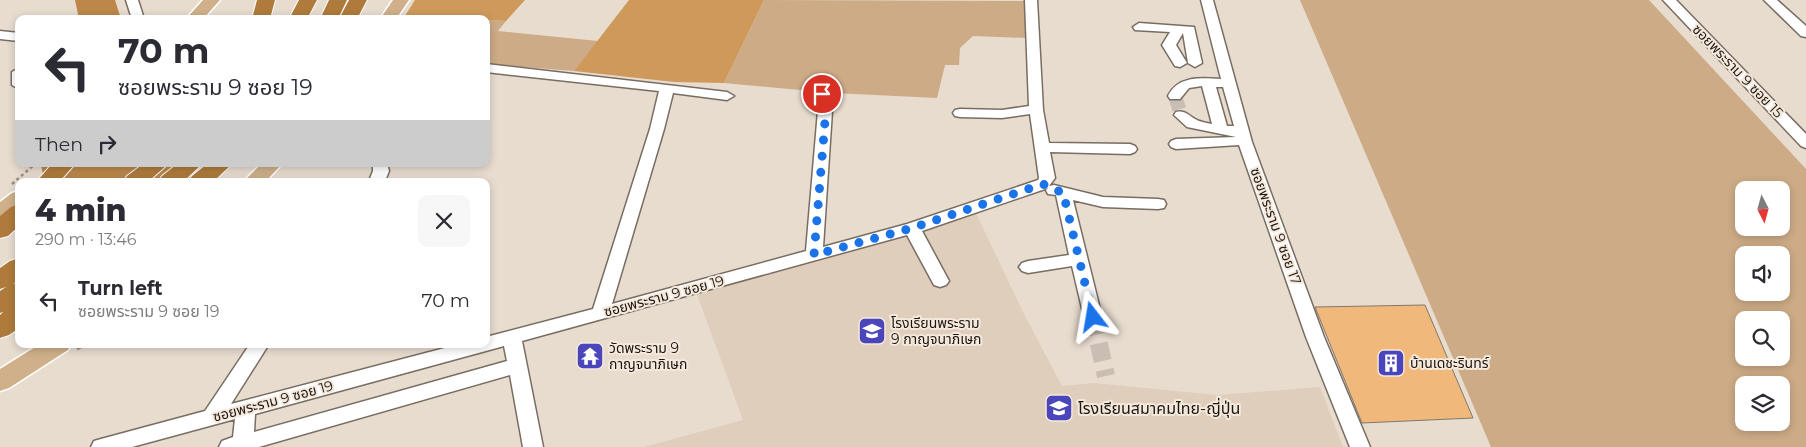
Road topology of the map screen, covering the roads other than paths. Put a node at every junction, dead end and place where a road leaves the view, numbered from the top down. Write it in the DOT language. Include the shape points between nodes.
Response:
graph roads {
  1 [pos="132,0"];
  2 [pos="212,0"];
  3 [pos="266,0"];
  4 [pos="308,0"];
  5 [pos="338,0"];
  6 [pos="358,0"];
  7 [pos="401,0"];
  8 [pos="1032,0"];
  9 [pos="1207,0"];
  10 [pos="1669,0"];
  11 [pos="1770,0"];
  12 [pos="137,15"];
  13 [pos="198,15"];
  14 [pos="262,15"];
  15 [pos="300,15"];
  16 [pos="331,15"];
  17 [pos="350,15"];
  18 [pos="391,15"];
  19 [pos="1139,28"];
  20 [pos="1180,29"];
  21 [pos="1806,33"];
  22 [pos="0,35"];
  23 [pos="15,37"];
  24 [pos="1174,63"];
  25 [pos="1209,64"];
  26 [pos="490,68"];
  27 [pos="1208,82"];
  28 [pos="1228,83"];
  29 [pos="667,88"];
  30 [pos="810,94"];
  31 [pos="727,96"];
  32 [pos="1175,96"];
  33 [pos="1036,110"];
  34 [pos="960,113"];
  35 [pos="1181,115"];
  36 [pos="1221,130"];
  37 [pos="1244,136"];
  38 [pos="1806,143"];
  39 [pos="1176,144"];
  40 [pos="1042,147"];
  41 [pos="1130,149"];
  42 [pos="55,167"];
  43 [pos="61,167"];
  44 [pos="133,167"];
  45 [pos="153,167"];
  46 [pos="187,167"];
  47 [pos="217,167"];
  48 [pos="269,167"];
  49 [pos="43,178"];
  50 [pos="51,178"];
  51 [pos="121,178"];
  52 [pos="139,178"];
  53 [pos="174,178"];
  54 [pos="204,178"];
  55 [pos="257,178"];
  56 [pos="1043,184"];
  57 [pos="1063,192"];
  58 [pos="13,193"];
  59 [pos="1158,204"];
  60 [pos="0,212"];
  61 [pos="15,216"];
  62 [pos="912,228"];
  63 [pos="0,230"];
  64 [pos="814,255"];
  65 [pos="1079,259"];
  66 [pos="1028,267"];
  67 [pos="15,270"];
  68 [pos="0,280"];
  69 [pos="940,281"];
  70 [pos="15,294"];
  71 [pos="0,304"];
  72 [pos="600,314"];
  73 [pos="1093,317"];
  74 [pos="15,318"];
  75 [pos="0,328"];
  76 [pos="512,337"];
  77 [pos="490,343"];
  78 [pos="54,348"];
  79 [pos="257,348"];
  80 [pos="471,348"];
  81 [pos="517,366"];
  82 [pos="0,381"];
  83 [pos="246,409"];
  84 [pos="212,417"];
  85 [pos="236,445"];
  86 [pos="101,447"];
  87 [pos="533,447"];
  88 [pos="1360,447"];
  1 -- 12 [label="street"];
  2 -- 13 [label="main road"];
  3 -- 14 [label="highway"];
  4 -- 15 [label="highway"];
  5 -- 16 [label="highway"];
  6 -- 17 [label="highway"];
  7 -- 18 [label="main road"];
  8 -- 33 [label="street"];
  9 -- 25 [label="street, ซอยพระราม 9 ซอย 17"];
  10 -- 38 [label="street, ซอยพระราม 9 ซอย 15"];
  11 -- 21 [label="street"];
  19 -- 20 [label="street"];
  20 -- 24 [label="street" via="1169,45"];
  20 -- 25 [label="street" via="1189,30"];
  22 -- 23 [label="street"];
  24 -- 25 [label="street"];
  25 -- 28 [label="street, ซอยพระราม 9 ซอย 17"];
  26 -- 29 [label="street"];
  27 -- 28 [label="street"];
  27 -- 32 [label="street" via="1184,85"];
  27 -- 36 [label="street"];
  28 -- 37 [label="street, ซอยพระราม 9 ซอย 17"];
  29 -- 31 [label="street"];
  29 -- 72 [label="street"];
  30 -- 64 [label="street" via="826,96"];
  33 -- 34 [label="street" via="1002,114"];
  33 -- 40 [label="street"];
  35 -- 36 [label="street" via="1192,124"];
  36 -- 37 [label="street"];
  37 -- 39 [label="street"];
  37 -- 88 [label="street, ซอยพระราม 9 ซอย 17" via="1315,337"];
  40 -- 41 [label="street"];
  40 -- 56 [label="street" via="1047,178"];
  42 -- 49 [label="main road"];
  43 -- 50 [label="highway"];
  44 -- 51 [label="highway"];
  45 -- 52 [label="highway"];
  46 -- 53 [label="highway"];
  47 -- 54 [label="highway"];
  48 -- 55 [label="main road"];
  56 -- 57 [label="street"];
  56 -- 62 [label="street, ซอยพระราม 9 ซอย 19"];
  57 -- 59 [label="street" via="1103,202"];
  57 -- 65 [label="street"];
  58 -- 60 [label="main road"];
  61 -- 63 [label="highway"];
  62 -- 64 [label="street, ซอยพระราม 9 ซอย 19"];
  62 -- 69 [label="street"];
  64 -- 72 [label="street, ซอยพระราม 9 ซอย 19"];
  65 -- 66 [label="street"];
  65 -- 73 [label="street"];
  67 -- 68 [label="highway"];
  70 -- 71 [label="highway"];
  72 -- 76 [label="street, ซอยพระราม 9 ซอย 19"];
  74 -- 75 [label="highway"];
  76 -- 77 [label="street, ซอยพระราม 9 ซอย 19"];
  76 -- 81 [label="street"];
  78 -- 82 [label="main road"];
  79 -- 84 [label="street"];
  80 -- 83 [label="street, ซอยพระราม 9 ซอย 19"];
  81 -- 85 [label="street"];
  81 -- 87 [label="street"];
  83 -- 84 [label="street, ซอยพระราม 9 ซอย 19"];
  83 -- 85 [label="street"];
  84 -- 86 [label="street, ซอยพระราม 9 ซอย 19"];
}
